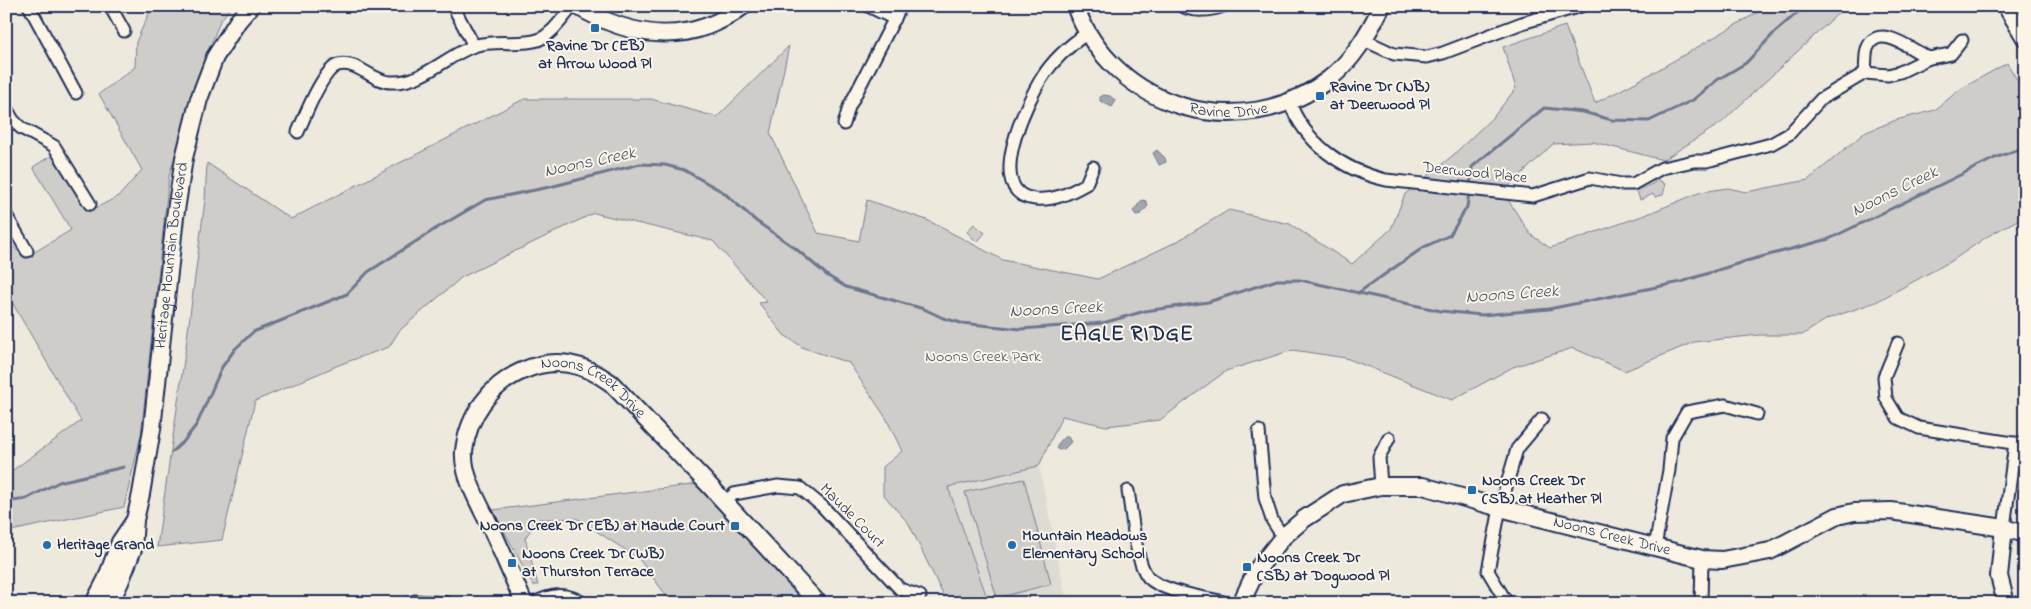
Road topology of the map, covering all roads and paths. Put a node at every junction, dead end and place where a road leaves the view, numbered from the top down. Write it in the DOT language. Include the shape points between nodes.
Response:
graph roads {
  1 [pos="29,6"];
  2 [pos="110,6"];
  3 [pos="251,6"];
  4 [pos="453,6"];
  5 [pos="575,6"];
  6 [pos="743,6"];
  7 [pos="868,6"];
  8 [pos="901,6"];
  9 [pos="1075,6"];
  10 [pos="1182,6"];
  11 [pos="1223,6"];
  12 [pos="1382,6"];
  13 [pos="1581,6"];
  14 [pos="2006,6"];
  15 [pos="895,19"];
  16 [pos="124,31"];
  17 [pos="1087,34"];
  18 [pos="2025,38"];
  19 [pos="1364,40"];
  20 [pos="1962,40"];
  21 [pos="474,46"];
  22 [pos="1929,58"];
  23 [pos="1865,73"];
  24 [pos="76,93"];
  25 [pos="1289,101"];
  26 [pos="6,108"];
  27 [pos="844,124"];
  28 [pos="298,132"];
  29 [pos="1094,167"];
  30 [pos="90,204"];
  31 [pos="6,215"];
  32 [pos="27,251"];
  33 [pos="1898,343"];
  34 [pos="1757,414"];
  35 [pos="1542,419"];
  36 [pos="1259,431"];
  37 [pos="1389,438"];
  38 [pos="2020,444"];
  39 [pos="1381,486"];
  40 [pos="1128,491"];
  41 [pos="725,502"];
  42 [pos="1500,508"];
  43 [pos="135,520"];
  44 [pos="2004,528"];
  45 [pos="2025,534"];
  46 [pos="1283,536"];
  47 [pos="1655,546"];
  48 [pos="1702,559"];
  49 [pos="920,596"];
  50 [pos="94,603"];
  51 [pos="110,603"];
  52 [pos="411,603"];
  53 [pos="447,603"];
  54 [pos="524,603"];
  55 [pos="534,603"];
  56 [pos="583,603"];
  57 [pos="818,603"];
  58 [pos="1228,603"];
  59 [pos="1241,603"];
  60 [pos="1507,603"];
  61 [pos="1701,603"];
  62 [pos="2006,603"];
  1 -- 24 [label="street"];
  2 -- 16 [label="street"];
  3 -- 43 [label="street, Heritage Mountain Boulevard" via="215,56 199,99 186,153 175,217 152,428"];
  4 -- 21 [label="street"];
  5 -- 6 [label="street" via="628,30 663,35 703,27"];
  5 -- 21 [label="street" via="548,34 537,40"];
  7 -- 15 [label="street"];
  8 -- 15 [label="street"];
  9 -- 17 [label="street, Ravine Drive"];
  10 -- 11 [label="street" via="1194,10"];
  12 -- 19 [label="street, Ravine Drive"];
  13 -- 19 [label="street" via="1427,57 1394,54"];
  14 -- 18 [label="street"];
  15 -- 27 [label="street" via="848,107"];
  17 -- 25 [label="street, Ravine Drive" via="1119,72 1174,104 1235,114"];
  17 -- 29 [label="street" via="1055,60 1033,92 1012,152 1010,181 1018,195 1028,199 1054,199 1086,184"];
  19 -- 25 [label="street, Ravine Drive" via="1328,80"];
  20 -- 22 [label="street" via="1951,54"];
  21 -- 28 [label="street" via="401,82 374,78 347,60 332,69"];
  22 -- 23 [label="street" via="1888,75"];
  22 -- 23 [label="street" via="1902,41 1881,37 1867,48"];
  23 -- 25 [label="street, Deerwood Place" via="1821,99 1789,134 1771,144 1707,161 1662,168 1632,184 1590,178 1533,196 1374,177 1342,164 1330,155 1306,133"];
  26 -- 30 [label="street" via="21,128 54,146"];
  31 -- 32 [label="street"];
  33 -- 38 [label="street" via="1884,377 1886,398 1898,418 1919,428"];
  34 -- 47 [label="street" via="1725,405 1687,412 1672,438 1670,470"];
  35 -- 42 [label="street" via="1516,449"];
  36 -- 46 [label="street" via="1265,498 1272,520"];
  37 -- 39 [label="street" via="1379,457"];
  38 -- 44 [label="street"];
  39 -- 42 [label="street, Noons Creek Drive" via="1423,486"];
  39 -- 46 [label="street, Noons Creek Drive" via="1344,494"];
  40 -- 58 [label="street" via="1139,559 1149,578 1166,587"];
  41 -- 49 [label="street, Maude Court" via="734,494 778,486 800,488 822,506 900,590"];
  41 -- 54 [label="street, Noons Creek Drive" via="630,401 596,373 558,363 535,366 514,374 483,401 468,434 464,452 467,473 476,497"];
  41 -- 57 [label="street, Noons Creek Drive"];
  42 -- 47 [label="street, Noons Creek Drive"];
  42 -- 60 [label="street" via="1488,571"];
  43 -- 50 [label="street, Heritage Mountain Boulevard" via="120,542"];
  43 -- 51 [label="street, Heritage Mountain Boulevard" via="133,549"];
  44 -- 45 [label="street, Noons Creek Drive"];
  44 -- 48 [label="street, Noons Creek Drive" via="1890,511 1854,512 1836,516 1770,552 1722,560"];
  44 -- 62 [label="street" via="1999,576"];
  46 -- 59 [label="street, Noons Creek Drive" via="1256,570"];
  47 -- 48 [label="street, Noons Creek Drive"];
  48 -- 61 [label="street"];
  52 -- 53 [label="street"];
  55 -- 56 [label="street" via="559,594"];
}
